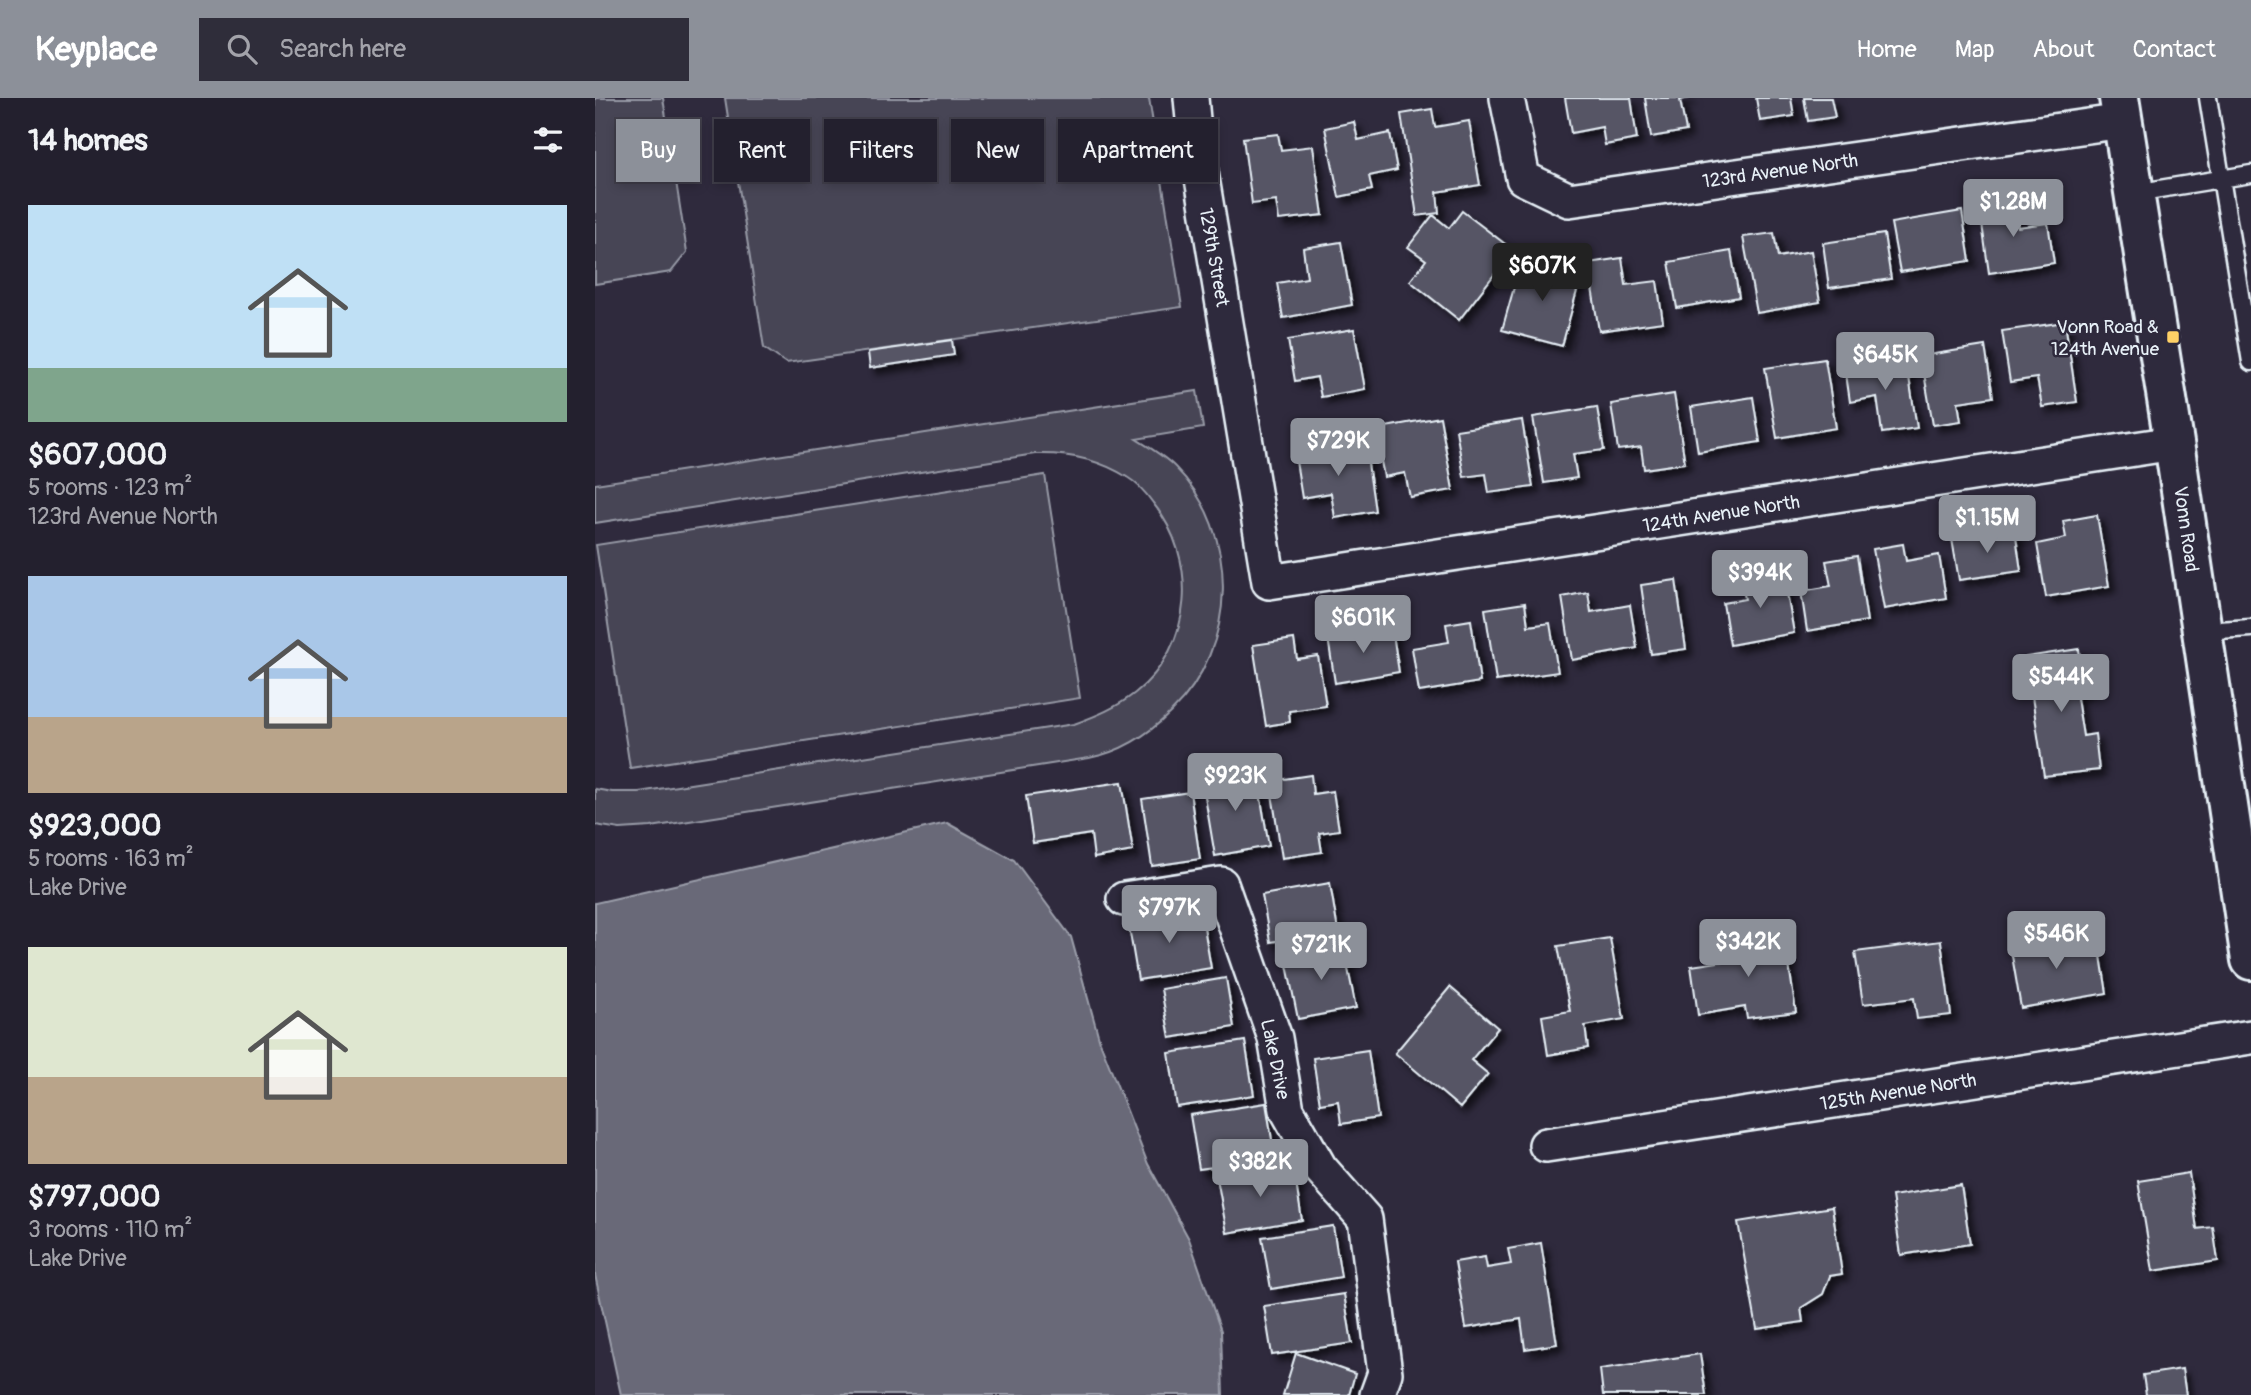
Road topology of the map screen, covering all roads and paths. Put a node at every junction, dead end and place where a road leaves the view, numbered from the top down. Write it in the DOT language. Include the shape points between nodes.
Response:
graph roads {
  1 [pos="1191,98"];
  2 [pos="1507,98"];
  3 [pos="2207,98"];
  4 [pos="2121,110"];
  5 [pos="2251,174"];
  6 [pos="2222,179"];
  7 [pos="2135,193"];
  8 [pos="2251,362"];
  9 [pos="2174,443"];
  10 [pos="1269,582"];
  11 [pos="2251,628"];
  12 [pos="2202,631"];
  13 [pos="1124,899"];
  14 [pos="2251,960"];
  15 [pos="2251,1037"];
  16 [pos="1546,1145"];
  17 [pos="1377,1395"];
  1 -- 10 [label="street, 129th Street"];
  2 -- 4 [label="street, 123rd Avenue North" via="1523,178 1569,200"];
  3 -- 6 [label="lane"];
  4 -- 7 [label="street, Vonn Road"];
  5 -- 6 [label="lane"];
  6 -- 7 [label="lane"];
  6 -- 8 [label="lane"];
  7 -- 9 [label="street, Vonn Road"];
  9 -- 10 [label="street, 124th Avenue North"];
  9 -- 12 [label="street, Vonn Road"];
  11 -- 12 [label="lane"];
  12 -- 14 [label="street, Vonn Road"];
  13 -- 17 [label="street, Lake Drive" via="1221,884 1275,1038 1287,1110 1320,1168 1365,1219 1385,1373"];
  15 -- 16 [label="street, 125th Avenue North"];
}
